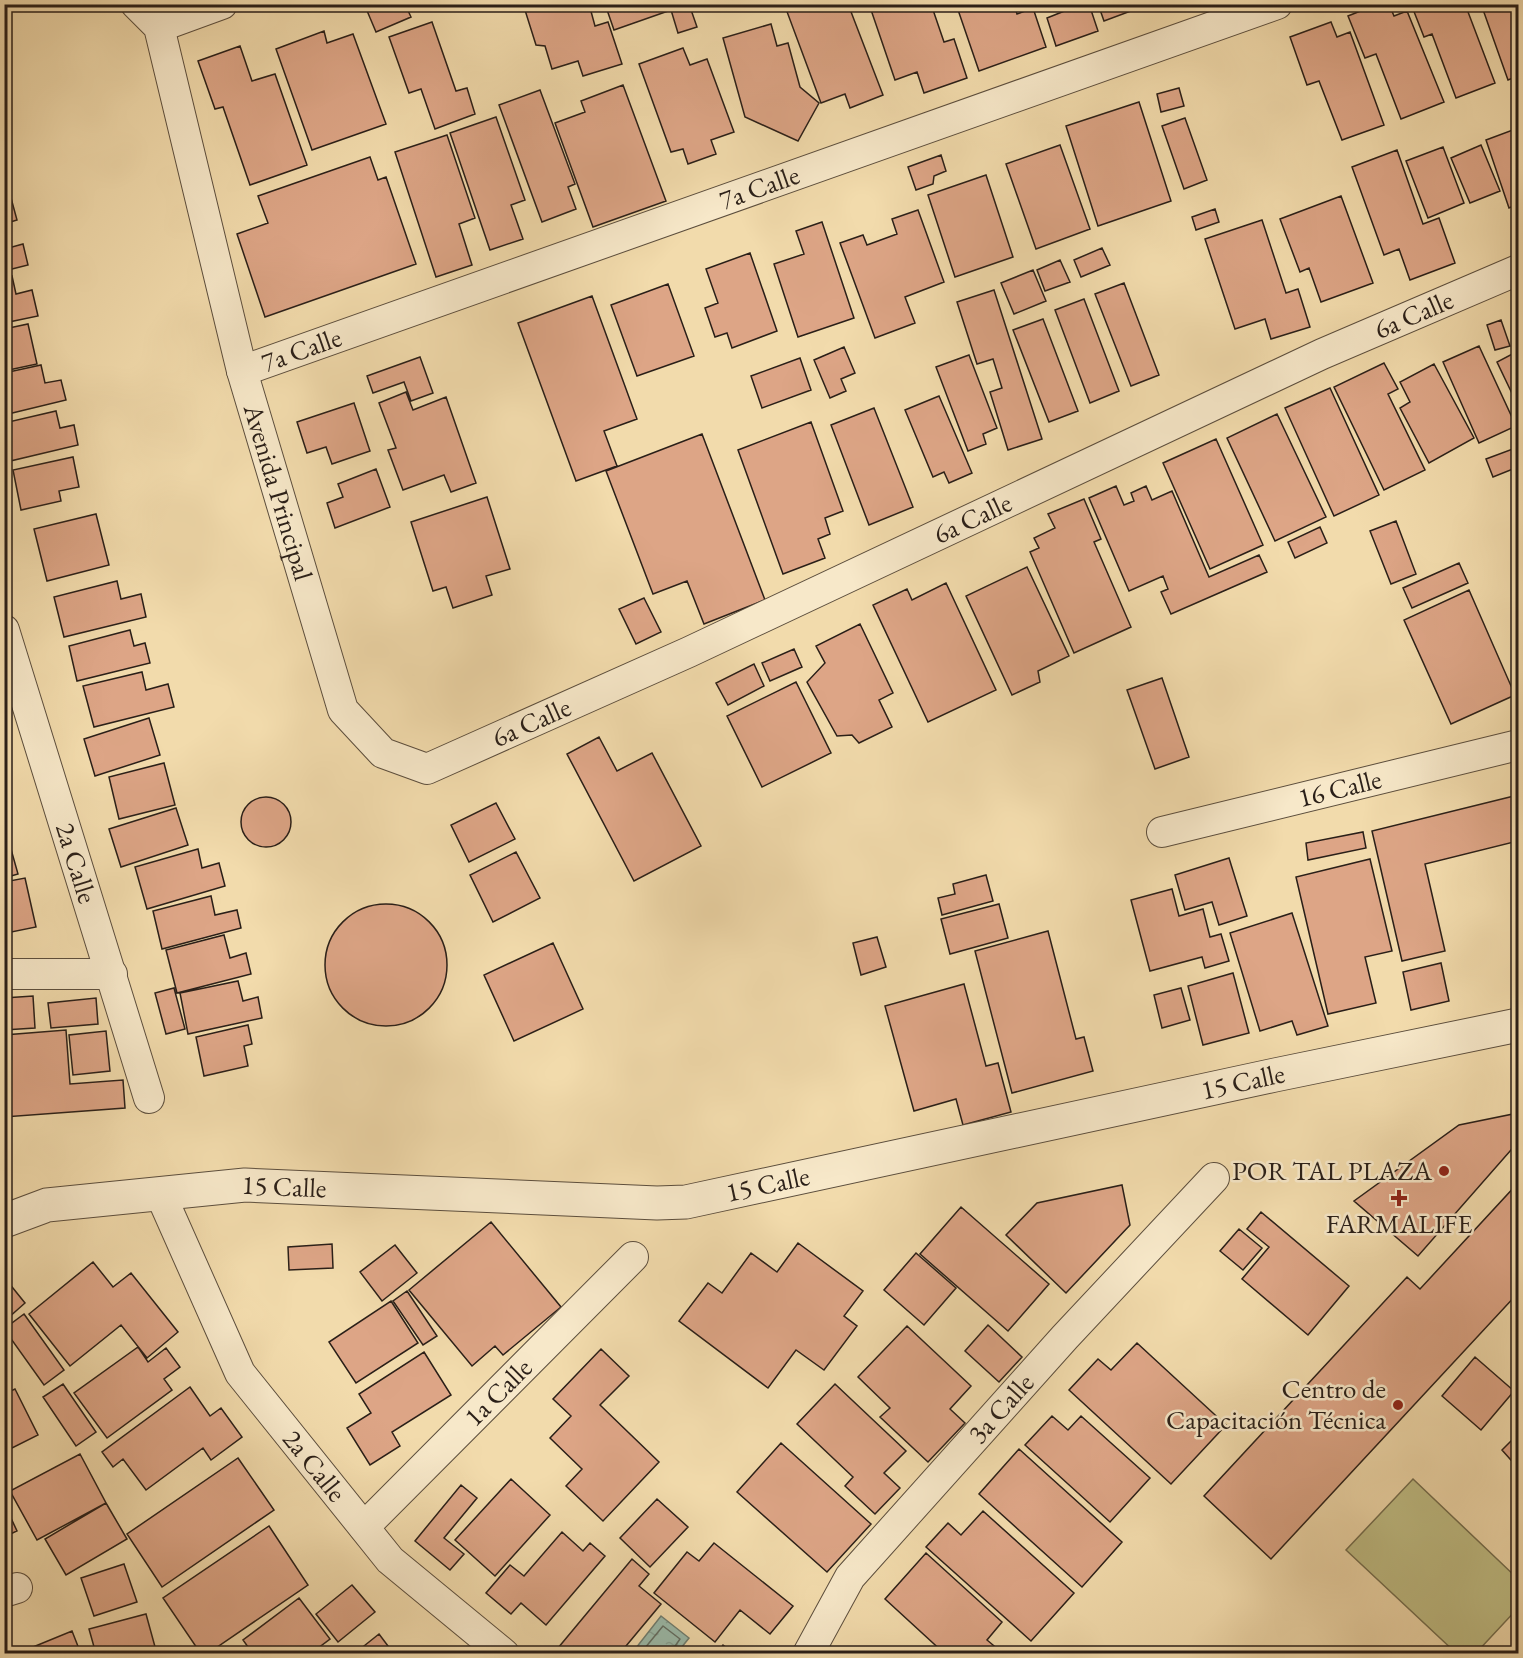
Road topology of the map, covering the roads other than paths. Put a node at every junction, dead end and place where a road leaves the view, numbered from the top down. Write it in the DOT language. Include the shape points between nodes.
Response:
graph roads {
  1 [pos="136,4"];
  2 [pos="222,4"];
  3 [pos="1277,4"];
  4 [pos="159,27"];
  5 [pos="1518,270"];
  6 [pos="242,371"];
  7 [pos="4,630"];
  8 [pos="1518,745"];
  9 [pos="427,770"];
  10 [pos="1162,832"];
  11 [pos="4,974"];
  12 [pos="112,974"];
  13 [pos="1518,1025"];
  14 [pos="149,1098"];
  15 [pos="1214,1178"];
  16 [pos="160,1193"];
  17 [pos="4,1221"];
  18 [pos="633,1257"];
  19 [pos="364,1527"];
  20 [pos="504,1653"];
  21 [pos="808,1653"];
  1 -- 4 [label="street"];
  2 -- 4 [label="street"];
  3 -- 6 [label="street, 7a Calle"];
  4 -- 6 [label="street, Avenida Principal"];
  5 -- 9 [label="street, 6a Calle" via="1322,354 700,647"];
  6 -- 9 [label="street, Avenida Principal" via="344,710 383,753"];
  7 -- 12 [label="street, 2a Calle"];
  8 -- 10 [label="street, 16 Calle"];
  11 -- 12 [label="street"];
  12 -- 14 [label="street, 2a Calle"];
  13 -- 16 [label="street, 15 Calle" via="686,1202 245,1185"];
  15 -- 21 [label="street, 3a Calle" via="850,1577"];
  16 -- 17 [label="street, 15 Calle" via="46,1205"];
  16 -- 19 [label="street, 2a Calle" via="240,1373"];
  18 -- 19 [label="street, 1a Calle"];
  19 -- 20 [label="street, 2a Calle" via="390,1560"];
}
